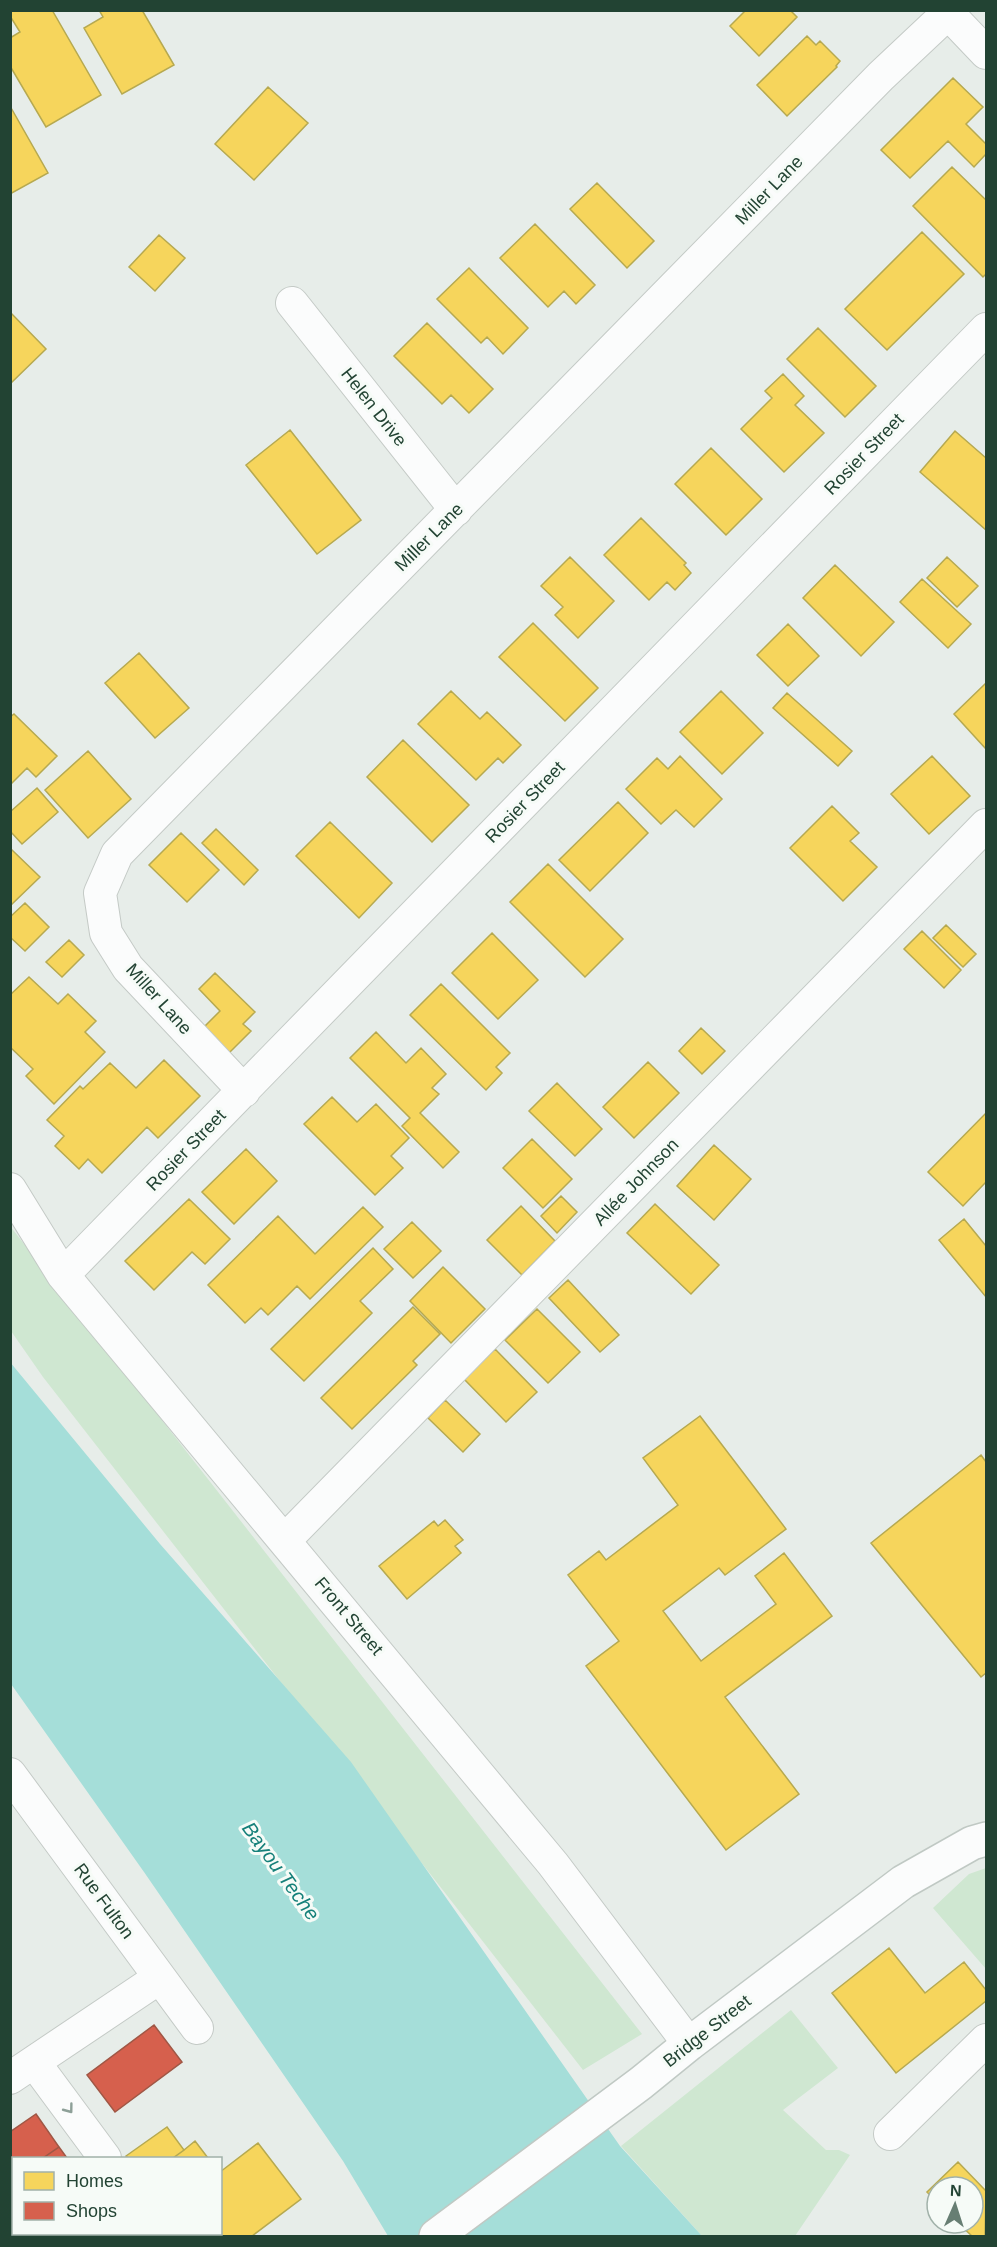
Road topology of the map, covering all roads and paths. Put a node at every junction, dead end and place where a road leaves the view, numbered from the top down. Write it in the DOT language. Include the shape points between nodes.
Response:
graph roads {
  1 [pos="947,12"];
  2 [pos="987,53"];
  3 [pos="292,303"];
  4 [pos="987,329"];
  5 [pos="456,510"];
  6 [pos="987,825"];
  7 [pos="244,1091"];
  8 [pos="10,1189"];
  9 [pos="63,1275"];
  10 [pos="285,1540"];
  11 [pos="10,1774"];
  12 [pos="987,1839"];
  13 [pos="159,1978"];
  14 [pos="197,2028"];
  15 [pos="987,2040"];
  16 [pos="689,2044"];
  17 [pos="22,2070"];
  18 [pos="890,2134"];
  19 [pos="104,2157"];
  20 [pos="436,2236"];
  1 -- 2 [label="street"];
  1 -- 5 [label="street, Miller Lane"];
  3 -- 5 [label="street, Helen Drive"];
  4 -- 7 [label="street, Rosier Street"];
  5 -- 7 [label="street, Miller Lane" via="117,854 100,893 106,933 128,968"];
  6 -- 10 [label="street, Allée Johnson"];
  7 -- 9 [label="street, Rosier Street"];
  8 -- 9 [label="street, Front Street"];
  9 -- 10 [label="street, Front Street"];
  10 -- 16 [label="street, Front Street" via="553,1864"];
  11 -- 13 [label="street, Rue Fulton"];
  12 -- 16 [label="main road, Bridge Street" via="972,1843 903,1882"];
  13 -- 14 [label="street, Rue Fulton"];
  13 -- 17 [label="street"];
  15 -- 18 [label="street"];
  16 -- 20 [label="main road, Bridge Street"];
  17 -- 19 [label="street, one-way"];
}
